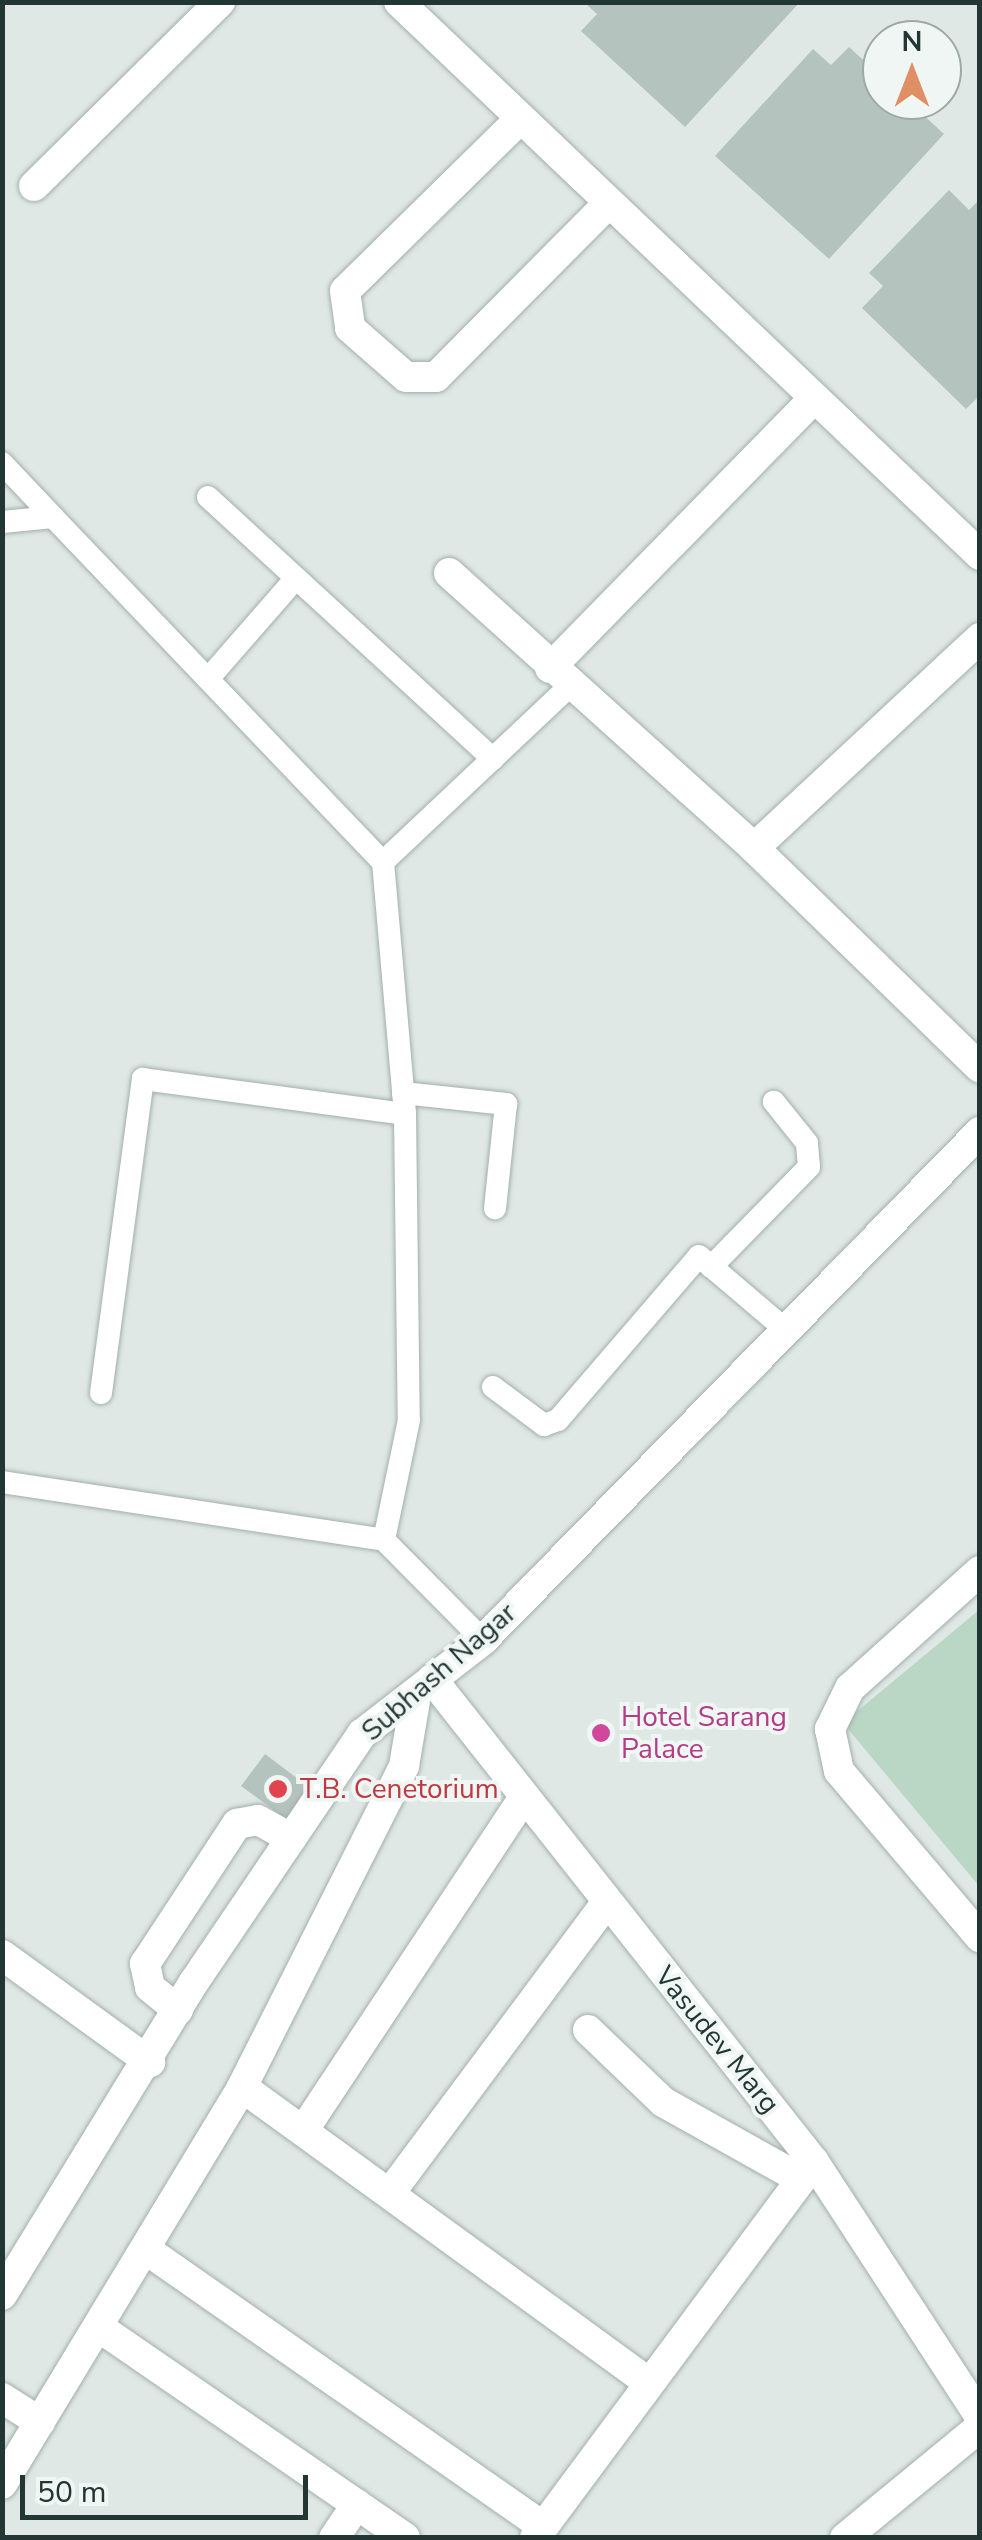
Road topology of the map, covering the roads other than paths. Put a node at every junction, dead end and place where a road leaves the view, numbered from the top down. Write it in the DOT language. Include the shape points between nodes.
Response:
graph roads {
  1 [pos="220,2"];
  2 [pos="399,2"];
  3 [pos="520,119"];
  4 [pos="34,186"];
  5 [pos="609,203"];
  6 [pos="814,398"];
  7 [pos="2,462"];
  8 [pos="208,497"];
  9 [pos="53,518"];
  10 [pos="2,522"];
  11 [pos="980,555"];
  12 [pos="449,573"];
  13 [pos="296,578"];
  14 [pos="980,638"];
  15 [pos="560,677"];
  16 [pos="208,678"];
  17 [pos="493,758"];
  18 [pos="754,848"];
  19 [pos="383,862"];
  20 [pos="980,1068"];
  21 [pos="774,1102"];
  22 [pos="404,1104"];
  23 [pos="980,1132"];
  24 [pos="496,1208"];
  25 [pos="712,1267"];
  26 [pos="786,1330"];
  27 [pos="493,1387"];
  28 [pos="101,1393"];
  29 [pos="2,1482"];
  30 [pos="384,1540"];
  31 [pos="980,1571"];
  32 [pos="483,1640"];
  33 [pos="424,1690"];
  34 [pos="524,1797"];
  35 [pos="291,1838"];
  36 [pos="607,1902"];
  37 [pos="980,1937"];
  38 [pos="2,1955"];
  39 [pos="178,2010"];
  40 [pos="588,2030"];
  41 [pos="150,2062"];
  42 [pos="242,2087"];
  43 [pos="302,2131"];
  44 [pos="808,2170"];
  45 [pos="390,2193"];
  46 [pos="148,2252"];
  47 [pos="2,2295"];
  48 [pos="100,2328"];
  49 [pos="646,2380"];
  50 [pos="2,2398"];
  51 [pos="980,2418"];
  52 [pos="40,2422"];
  53 [pos="980,2426"];
  54 [pos="2,2484"];
  55 [pos="357,2504"];
  56 [pos="539,2532"];
  57 [pos="334,2538"];
  58 [pos="405,2538"];
  59 [pos="845,2538"];
  1 -- 4 [label="street"];
  2 -- 3 [label="street"];
  3 -- 5 [label="street"];
  3 -- 5 [label="street" via="345,291 350,328 406,376 436,376"];
  5 -- 6 [label="street"];
  6 -- 11 [label="street"];
  6 -- 15 [label="street"];
  7 -- 9 [label="lane"];
  8 -- 13 [label="lane"];
  9 -- 10 [label="lane"];
  9 -- 16 [label="lane"];
  12 -- 15 [label="street"];
  13 -- 16 [label="lane"];
  13 -- 17 [label="lane"];
  14 -- 18 [label="street"];
  15 -- 17 [label="lane"];
  15 -- 18 [label="street"];
  16 -- 19 [label="lane"];
  17 -- 19 [label="lane"];
  18 -- 20 [label="street"];
  19 -- 22 [label="lane"];
  21 -- 25 [label="lane" via="807,1143 809,1167"];
  22 -- 24 [label="lane" via="506,1104"];
  22 -- 28 [label="lane" via="143,1079"];
  22 -- 30 [label="lane" via="409,1420"];
  23 -- 26 [label="street, Subhash Nagar"];
  25 -- 26 [label="lane"];
  25 -- 27 [label="lane" via="699,1256 558,1420 544,1425"];
  26 -- 32 [label="street, Subhash Nagar"];
  29 -- 30 [label="lane"];
  30 -- 32 [label="lane"];
  31 -- 37 [label="street" via="850,1688 830,1729 840,1771"];
  32 -- 33 [label="street, Subhash Nagar"];
  33 -- 34 [label="street, Vasudev Marg"];
  33 -- 35 [label="street, Subhash Nagar" via="362,1734"];
  33 -- 42 [label="street" via="404,1766"];
  34 -- 36 [label="street, Vasudev Marg"];
  34 -- 43 [label="street"];
  35 -- 39 [label="street, Subhash Nagar"];
  35 -- 39 [label="street" via="258,1820 237,1824 145,1964 150,1987"];
  36 -- 44 [label="street, Vasudev Marg"];
  36 -- 45 [label="street"];
  38 -- 41 [label="street"];
  39 -- 41 [label="street, Subhash Nagar"];
  40 -- 44 [label="street" via="663,2102"];
  41 -- 47 [label="street, Subhash Nagar"];
  42 -- 43 [label="street"];
  42 -- 46 [label="street"];
  43 -- 45 [label="street"];
  44 -- 49 [label="street"];
  44 -- 51 [label="street, Vasudev Marg"];
  45 -- 49 [label="street"];
  46 -- 48 [label="street"];
  46 -- 56 [label="street"];
  48 -- 52 [label="street"];
  48 -- 55 [label="street"];
  49 -- 56 [label="street"];
  50 -- 52 [label="street"];
  52 -- 54 [label="street"];
  53 -- 59 [label="street"];
  55 -- 57 [label="street"];
  55 -- 58 [label="street"];
}
